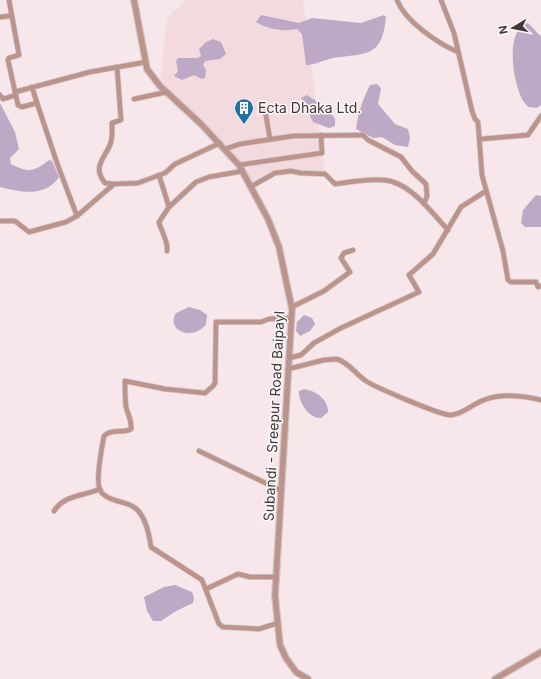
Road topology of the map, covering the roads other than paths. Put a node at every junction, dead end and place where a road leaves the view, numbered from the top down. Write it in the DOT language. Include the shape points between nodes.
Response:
graph roads {
  1 [pos="9,0"];
  2 [pos="134,0"];
  3 [pos="397,0"];
  4 [pos="441,0"];
  5 [pos="10,16"];
  6 [pos="0,17"];
  7 [pos="458,52"];
  8 [pos="146,62"];
  9 [pos="117,67"];
  10 [pos="32,87"];
  11 [pos="167,92"];
  12 [pos="15,93"];
  13 [pos="0,95"];
  14 [pos="134,99"];
  15 [pos="37,103"];
  16 [pos="265,110"];
  17 [pos="541,116"];
  18 [pos="322,135"];
  19 [pos="270,139"];
  20 [pos="481,140"];
  21 [pos="220,143"];
  22 [pos="225,149"];
  23 [pos="239,165"];
  24 [pos="243,170"];
  25 [pos="159,175"];
  26 [pos="114,184"];
  27 [pos="252,186"];
  28 [pos="486,191"];
  29 [pos="424,204"];
  30 [pos="169,207"];
  31 [pos="78,216"];
  32 [pos="0,221"];
  33 [pos="448,230"];
  34 [pos="354,250"];
  35 [pos="167,252"];
  36 [pos="541,286"];
  37 [pos="292,307"];
  38 [pos="292,318"];
  39 [pos="289,358"];
  40 [pos="288,369"];
  41 [pos="541,400"];
  42 [pos="199,451"];
  43 [pos="100,489"];
  44 [pos="282,491"];
  45 [pos="54,511"];
  46 [pos="276,577"];
  47 [pos="206,590"];
  48 [pos="278,623"];
  49 [pos="541,652"];
  50 [pos="296,672"];
  51 [pos="298,679"];
  52 [pos="308,679"];
  53 [pos="495,679"];
  1 -- 5 [label="street"];
  2 -- 8 [label="street, Subandi - Sreepur Road Baipayl"];
  3 -- 7 [label="street" via="400,8 431,37"];
  4 -- 7 [label="street" via="454,33"];
  5 -- 6 [label="street"];
  5 -- 12 [label="street" via="19,55 8,60"];
  7 -- 20 [label="street"];
  8 -- 9 [label="street"];
  8 -- 11 [label="street, Subandi - Sreepur Road Baipayl" via="147,69"];
  9 -- 10 [label="street"];
  9 -- 26 [label="street" via="121,120 112,123 110,145 99,166 100,177 105,182"];
  10 -- 12 [label="street"];
  10 -- 15 [label="street"];
  11 -- 14 [label="street"];
  11 -- 21 [label="street, Subandi - Sreepur Road Baipayl"];
  12 -- 13 [label="street" via="3,99"];
  12 -- 15 [label="street" via="20,106"];
  15 -- 31 [label="street"];
  16 -- 19 [label="street"];
  17 -- 20 [label="street" via="528,135"];
  18 -- 19 [label="street"];
  18 -- 23 [label="street" via="322,153"];
  18 -- 29 [label="street" via="363,135 401,157 426,184"];
  19 -- 22 [label="street"];
  20 -- 28 [label="street" via="482,175"];
  21 -- 22 [label="street, Subandi - Sreepur Road Baipayl"];
  21 -- 25 [label="street" via="175,164"];
  22 -- 23 [label="street, Subandi - Sreepur Road Baipayl"];
  23 -- 24 [label="street, Subandi - Sreepur Road Baipayl"];
  24 -- 27 [label="street, Subandi - Sreepur Road Baipayl"];
  24 -- 30 [label="street" via="196,182"];
  25 -- 26 [label="street" via="138,182"];
  25 -- 30 [label="street"];
  26 -- 31 [label="street"];
  27 -- 29 [label="street" via="275,173 317,173 325,174 335,184 358,181 393,182"];
  27 -- 37 [label="street, Subandi - Sreepur Road Baipayl" via="279,247"];
  28 -- 33 [label="street" via="461,207"];
  28 -- 36 [label="street" via="503,251 508,280 536,282 538,287"];
  29 -- 33 [label="street"];
  30 -- 35 [label="street" via="159,222 168,247"];
  31 -- 32 [label="street" via="29,232 15,221"];
  33 -- 39 [label="street" via="433,254 409,275 419,292 341,328 314,343 301,355"];
  34 -- 37 [label="street" via="344,253 341,258 350,272 324,291"];
  37 -- 38 [label="street, Subandi - Sreepur Road Baipayl"];
  38 -- 39 [label="street, Subandi - Sreepur Road Baipayl"];
  38 -- 43 [label="street" via="261,322 216,322 215,383 205,393 125,381 131,429 114,431 104,436"];
  39 -- 40 [label="street, Subandi - Sreepur Road Baipayl"];
  40 -- 41 [label="street" via="338,359 369,382 445,415 466,411 483,400 494,398 526,396"];
  40 -- 44 [label="street, Subandi - Sreepur Road Baipayl"];
  42 -- 44 [label="street"];
  43 -- 45 [label="street" via="73,497 58,505"];
  43 -- 47 [label="street" via="104,494 137,509 149,532 151,547 202,580"];
  44 -- 46 [label="street, Subandi - Sreepur Road Baipayl"];
  46 -- 47 [label="street" via="250,577 238,574"];
  46 -- 48 [label="street, Subandi - Sreepur Road Baipayl"];
  47 -- 48 [label="street" via="219,624 223,627 259,628"];
  48 -- 50 [label="street, Subandi - Sreepur Road Baipayl" via="280,645"];
  49 -- 53 [label="street"];
  50 -- 51 [label="street"];
  50 -- 52 [label="street, Subandi - Sreepur Road Baipayl"];
}
